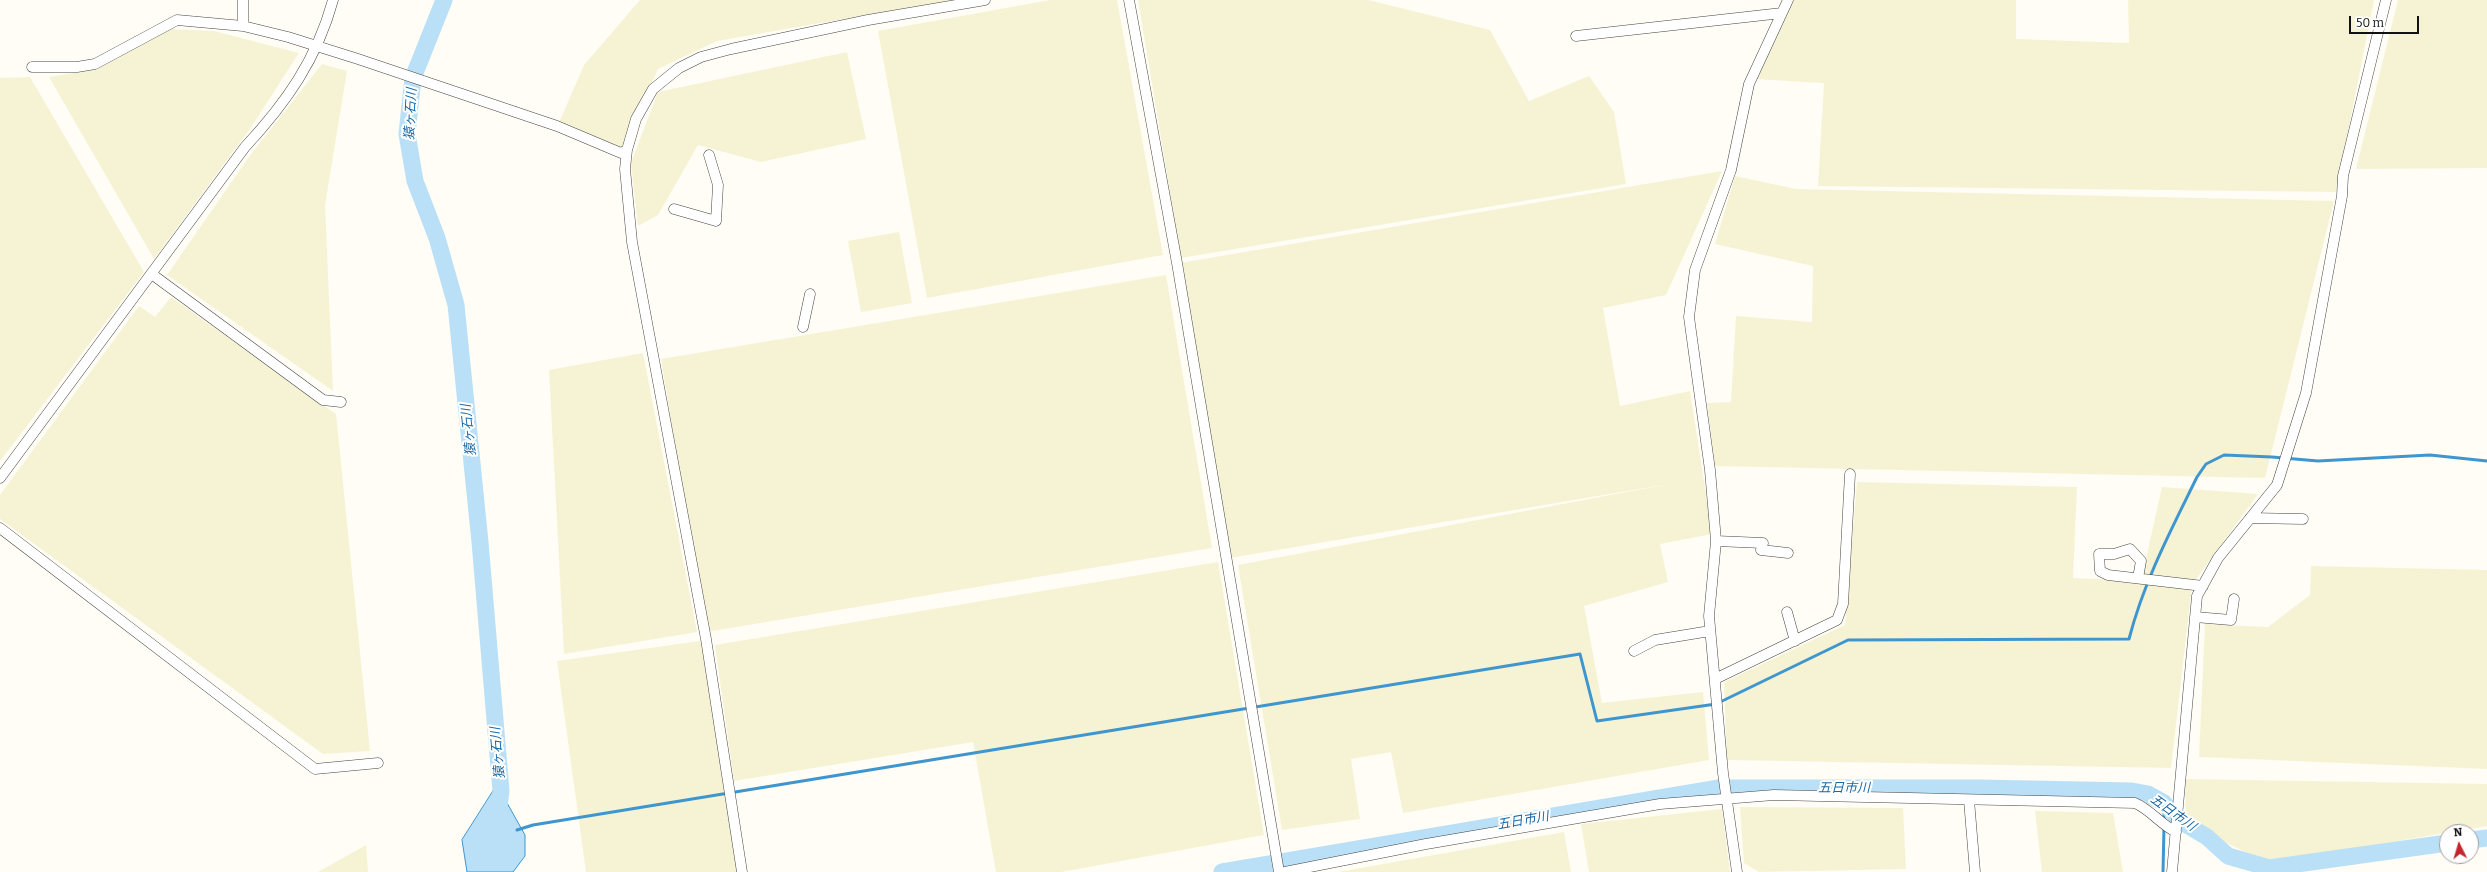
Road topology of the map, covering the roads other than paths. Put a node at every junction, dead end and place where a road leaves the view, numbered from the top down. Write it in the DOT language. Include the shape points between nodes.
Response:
graph roads {
  1 [pos="243,0"];
  2 [pos="333,0"];
  3 [pos="985,0"];
  4 [pos="1129,0"];
  5 [pos="1788,0"];
  6 [pos="2386,0"];
  7 [pos="1782,13"];
  8 [pos="244,26"];
  9 [pos="1576,36"];
  10 [pos="317,47"];
  11 [pos="32,67"];
  12 [pos="627,150"];
  13 [pos="709,156"];
  14 [pos="674,209"];
  15 [pos="153,275"];
  16 [pos="810,294"];
  17 [pos="803,327"];
  18 [pos="341,402"];
  19 [pos="1850,474"];
  20 [pos="0,478"];
  21 [pos="2250,518"];
  22 [pos="2304,519"];
  23 [pos="0,528"];
  24 [pos="1716,541"];
  25 [pos="1788,553"];
  26 [pos="2138,578"];
  27 [pos="2203,586"];
  28 [pos="2234,599"];
  29 [pos="1787,612"];
  30 [pos="2195,617"];
  31 [pos="1710,631"];
  32 [pos="1795,641"];
  33 [pos="1634,651"];
  34 [pos="1715,679"];
  35 [pos="378,763"];
  36 [pos="1727,797"];
  37 [pos="1968,800"];
  38 [pos="2176,828"];
  39 [pos="1281,871"];
  40 [pos="742,872"];
  41 [pos="1737,872"];
  42 [pos="1975,872"];
  43 [pos="2172,872"];
  1 -- 8 [label="street"];
  2 -- 10 [label="street"];
  3 -- 12 [label="street" via="868,20 701,57 679,68 653,89 636,119"];
  4 -- 39 [label="street" via="1183,295 1275,849"];
  5 -- 7 [label="street"];
  6 -- 21 [label="street" via="2343,176 2342,196 2306,393 2277,485"];
  7 -- 9 [label="street"];
  7 -- 24 [label="street" via="1749,84 1731,170 1695,270 1689,317 1710,470"];
  8 -- 10 [label="street"];
  8 -- 11 [label="street" via="177,20 95,64 77,67"];
  10 -- 12 [label="street" via="557,126 621,153"];
  10 -- 15 [label="street" via="272,118 245,147"];
  12 -- 40 [label="street" via="624,169 632,242 706,640"];
  13 -- 14 [label="street" via="718,185 716,221"];
  15 -- 18 [label="street" via="323,400"];
  15 -- 20 [label="street"];
  16 -- 17 [label="street"];
  19 -- 32 [label="street" via="1841,610 1837,620"];
  21 -- 22 [label="street"];
  21 -- 27 [label="street" via="2218,558"];
  23 -- 35 [label="street" via="315,769"];
  24 -- 25 [label="street" via="1763,543 1761,550"];
  24 -- 31 [label="street"];
  26 -- 27 [label="street"];
  27 -- 30 [label="street" via="2197,596"];
  28 -- 30 [label="street" via="2231,620"];
  29 -- 32 [label="street"];
  30 -- 38 [label="street"];
  31 -- 33 [label="street" via="1655,640"];
  31 -- 34 [label="street"];
  32 -- 34 [label="street"];
  34 -- 36 [label="street"];
  36 -- 37 [label="street" via="1774,795"];
  36 -- 39 [label="street" via="1652,806"];
  36 -- 41 [label="street"];
  37 -- 38 [label="street" via="2135,803 2147,808 2168,828"];
  37 -- 42 [label="street"];
  38 -- 43 [label="street"];
}
